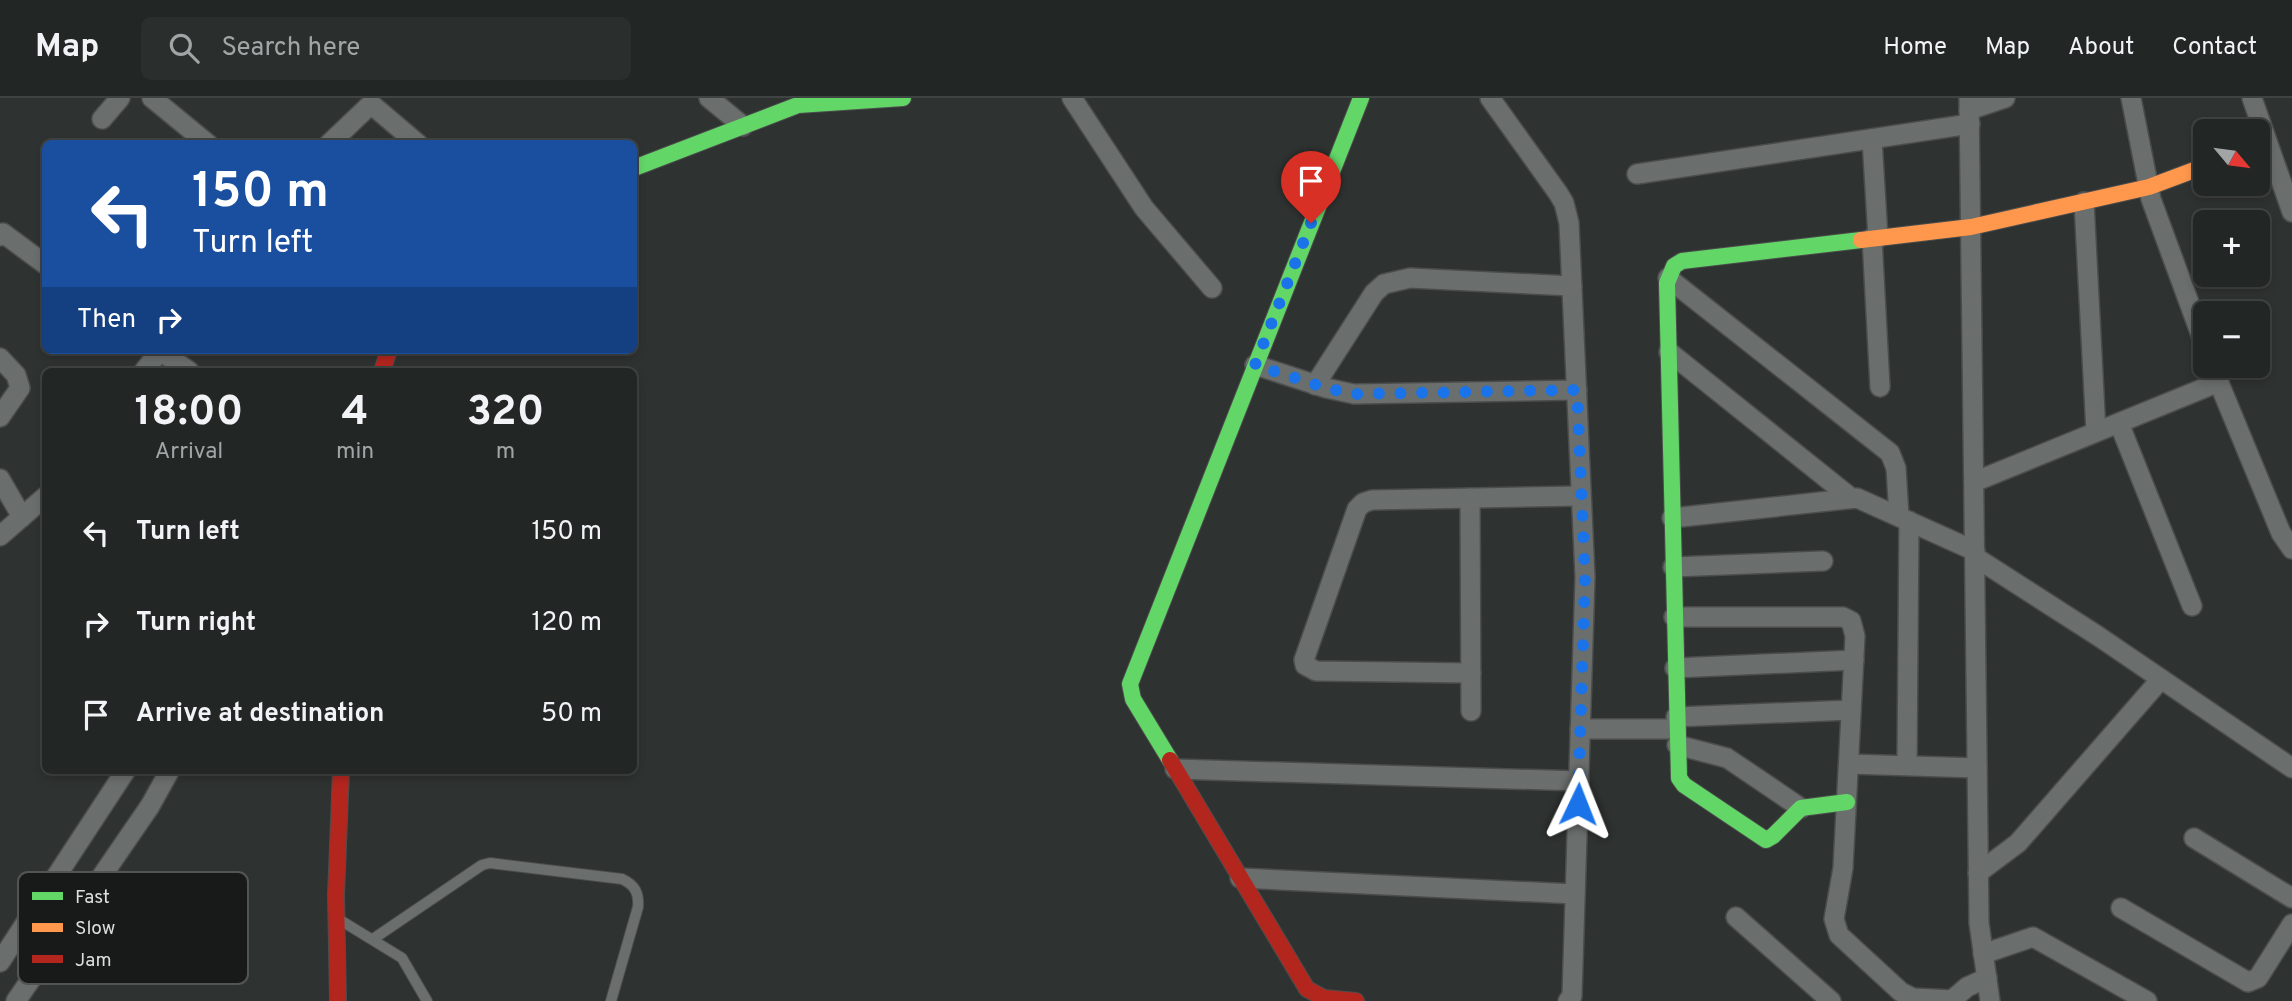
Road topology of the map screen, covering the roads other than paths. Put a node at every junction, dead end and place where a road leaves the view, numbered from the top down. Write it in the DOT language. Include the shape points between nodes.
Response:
graph roads {
  1 [pos="120,98"];
  2 [pos="152,98"];
  3 [pos="709,98"];
  4 [pos="903,98"];
  5 [pos="1072,98"];
  6 [pos="1361,98"];
  7 [pos="1490,98"];
  8 [pos="2005,98"];
  9 [pos="2131,98"];
  10 [pos="2252,98"];
  11 [pos="371,100"];
  12 [pos="797,102"];
  13 [pos="1969,111"];
  14 [pos="102,119"];
  15 [pos="2257,119"];
  16 [pos="743,125"];
  17 [pos="1872,139"];
  18 [pos="203,140"];
  19 [pos="333,140"];
  20 [pos="414,140"];
  21 [pos="2270,160"];
  22 [pos="637,167"];
  23 [pos="2193,170"];
  24 [pos="1637,174"];
  25 [pos="2149,187"];
  26 [pos="2084,202"];
  27 [pos="2292,212"];
  28 [pos="1971,227"];
  29 [pos="0,236"];
  30 [pos="1875,238"];
  31 [pos="42,262"];
  32 [pos="1668,278"];
  33 [pos="1572,286"];
  34 [pos="1212,288"];
  35 [pos="2193,313"];
  36 [pos="1669,352"];
  37 [pos="157,354"];
  38 [pos="166,354"];
  39 [pos="0,358"];
  40 [pos="1255,365"];
  41 [pos="146,368"];
  42 [pos="185,368"];
  43 [pos="2207,378"];
  44 [pos="2217,378"];
  45 [pos="1315,385"];
  46 [pos="1880,387"];
  47 [pos="1577,390"];
  48 [pos="0,417"];
  49 [pos="2119,423"];
  50 [pos="2096,432"];
  51 [pos="0,479"];
  52 [pos="1974,482"];
  53 [pos="1581,496"];
  54 [pos="1850,497"];
  55 [pos="1470,498"];
  56 [pos="42,500"];
  57 [pos="22,517"];
  58 [pos="1672,518"];
  59 [pos="1904,519"];
  60 [pos="0,536"];
  61 [pos="2292,550"];
  62 [pos="1975,554"];
  63 [pos="1822,561"];
  64 [pos="1673,567"];
  65 [pos="2192,606"];
  66 [pos="1674,617"];
  67 [pos="1854,660"];
  68 [pos="1675,668"];
  69 [pos="1471,673"];
  70 [pos="2161,679"];
  71 [pos="1852,710"];
  72 [pos="1471,711"];
  73 [pos="1580,729"];
  74 [pos="1676,731"];
  75 [pos="1849,764"];
  76 [pos="1907,765"];
  77 [pos="1977,768"];
  78 [pos="2292,768"];
  79 [pos="1175,769"];
  80 [pos="123,774"];
  81 [pos="168,774"];
  82 [pos="341,774"];
  83 [pos="1579,782"];
  84 [pos="1847,802"];
  85 [pos="1801,808"];
  86 [pos="2194,838"];
  87 [pos="59,872"];
  88 [pos="105,872"];
  89 [pos="1978,873"];
  90 [pos="1240,878"];
  91 [pos="1575,894"];
  92 [pos="2292,898"];
  93 [pos="2121,908"];
  94 [pos="1736,917"];
  95 [pos="337,918"];
  96 [pos="2292,924"];
  97 [pos="18,935"];
  98 [pos="373,939"];
  99 [pos="1983,954"];
  100 [pos="0,962"];
  101 [pos="1987,978"];
  102 [pos="28,984"];
  103 [pos="1570,1000"];
  104 [pos="1952,1000"];
  105 [pos="16,1001"];
  106 [pos="338,1001"];
  107 [pos="427,1001"];
  108 [pos="611,1001"];
  109 [pos="1356,1001"];
  110 [pos="1831,1001"];
  111 [pos="1990,1001"];
  112 [pos="2147,1001"];
  1 -- 14 [label="street"];
  2 -- 18 [label="street"];
  3 -- 16 [label="street"];
  4 -- 12 [label="street"];
  5 -- 34 [label="street" via="1144,208"];
  6 -- 40 [label="street"];
  7 -- 33 [label="street" via="1564,203"];
  8 -- 13 [label="street"];
  9 -- 25 [label="street"];
  10 -- 15 [label="street"];
  11 -- 19 [label="street"];
  11 -- 20 [label="street"];
  12 -- 16 [label="street"];
  13 -- 17 [label="street"];
  13 -- 28 [label="street"];
  16 -- 22 [label="street"];
  17 -- 24 [label="street"];
  17 -- 30 [label="street"];
  21 -- 27 [label="street"];
  23 -- 25 [label="street"];
  25 -- 26 [label="street"];
  25 -- 35 [label="street"];
  26 -- 28 [label="street"];
  26 -- 50 [label="street"];
  28 -- 30 [label="street"];
  28 -- 52 [label="street"];
  29 -- 31 [label="street" via="3,233"];
  30 -- 32 [label="street" via="1682,261"];
  30 -- 46 [label="street"];
  32 -- 36 [label="street"];
  32 -- 59 [label="street" via="1890,453"];
  33 -- 45 [label="street" via="1410,278 1384,284"];
  33 -- 47 [label="street"];
  36 -- 54 [label="street"];
  36 -- 58 [label="street"];
  37 -- 41 [label="street"];
  38 -- 42 [label="street"];
  39 -- 48 [label="street" via="16,375 20,388"];
  40 -- 45 [label="street"];
  40 -- 79 [label="street" via="1130,684 1133,699"];
  43 -- 49 [label="street"];
  44 -- 61 [label="street"];
  45 -- 47 [label="street" via="1354,394"];
  47 -- 53 [label="street"];
  49 -- 50 [label="street"];
  49 -- 65 [label="street"];
  50 -- 52 [label="street"];
  51 -- 57 [label="street"];
  52 -- 62 [label="street"];
  53 -- 55 [label="street"];
  53 -- 73 [label="street" via="1585,585"];
  54 -- 58 [label="street"];
  54 -- 59 [label="street"];
  55 -- 69 [label="street"];
  55 -- 69 [label="street" via="1363,503 1352,516 1304,660 1317,671"];
  56 -- 57 [label="street"];
  57 -- 60 [label="street"];
  58 -- 64 [label="street"];
  59 -- 62 [label="street"];
  59 -- 76 [label="street"];
  62 -- 70 [label="street"];
  62 -- 77 [label="street"];
  63 -- 64 [label="street"];
  64 -- 66 [label="street"];
  66 -- 67 [label="street" via="1843,617 1855,628"];
  66 -- 68 [label="street"];
  67 -- 68 [label="street"];
  67 -- 71 [label="street"];
  68 -- 74 [label="street"];
  69 -- 72 [label="street"];
  70 -- 78 [label="street"];
  70 -- 89 [label="street" via="2018,843"];
  71 -- 74 [label="street"];
  71 -- 75 [label="street"];
  73 -- 74 [label="street"];
  73 -- 83 [label="street"];
  74 -- 85 [label="street" via="1727,758"];
  74 -- 85 [label="street" via="1677,771 1684,785 1761,839 1770,839"];
  75 -- 76 [label="street"];
  75 -- 84 [label="street"];
  76 -- 77 [label="street"];
  77 -- 89 [label="street"];
  79 -- 83 [label="street"];
  79 -- 90 [label="street"];
  80 -- 87 [label="street"];
  81 -- 88 [label="street"];
  82 -- 95 [label="street"];
  83 -- 91 [label="street"];
  84 -- 85 [label="street"];
  84 -- 104 [label="street" via="1835,928 1901,992 1913,998"];
  86 -- 92 [label="street"];
  89 -- 99 [label="street"];
  90 -- 91 [label="street"];
  90 -- 109 [label="street" via="1307,989 1319,998"];
  91 -- 103 [label="street"];
  93 -- 96 [label="street" via="2248,982 2258,978"];
  94 -- 110 [label="street"];
  95 -- 98 [label="lane"];
  95 -- 106 [label="street"];
  97 -- 100 [label="street"];
  98 -- 107 [label="lane" via="402,958"];
  98 -- 108 [label="lane" via="490,863 622,878 639,896"];
  99 -- 101 [label="street"];
  99 -- 112 [label="street" via="2032,937"];
  101 -- 104 [label="street"];
  101 -- 111 [label="street"];
  102 -- 105 [label="street"];
}
